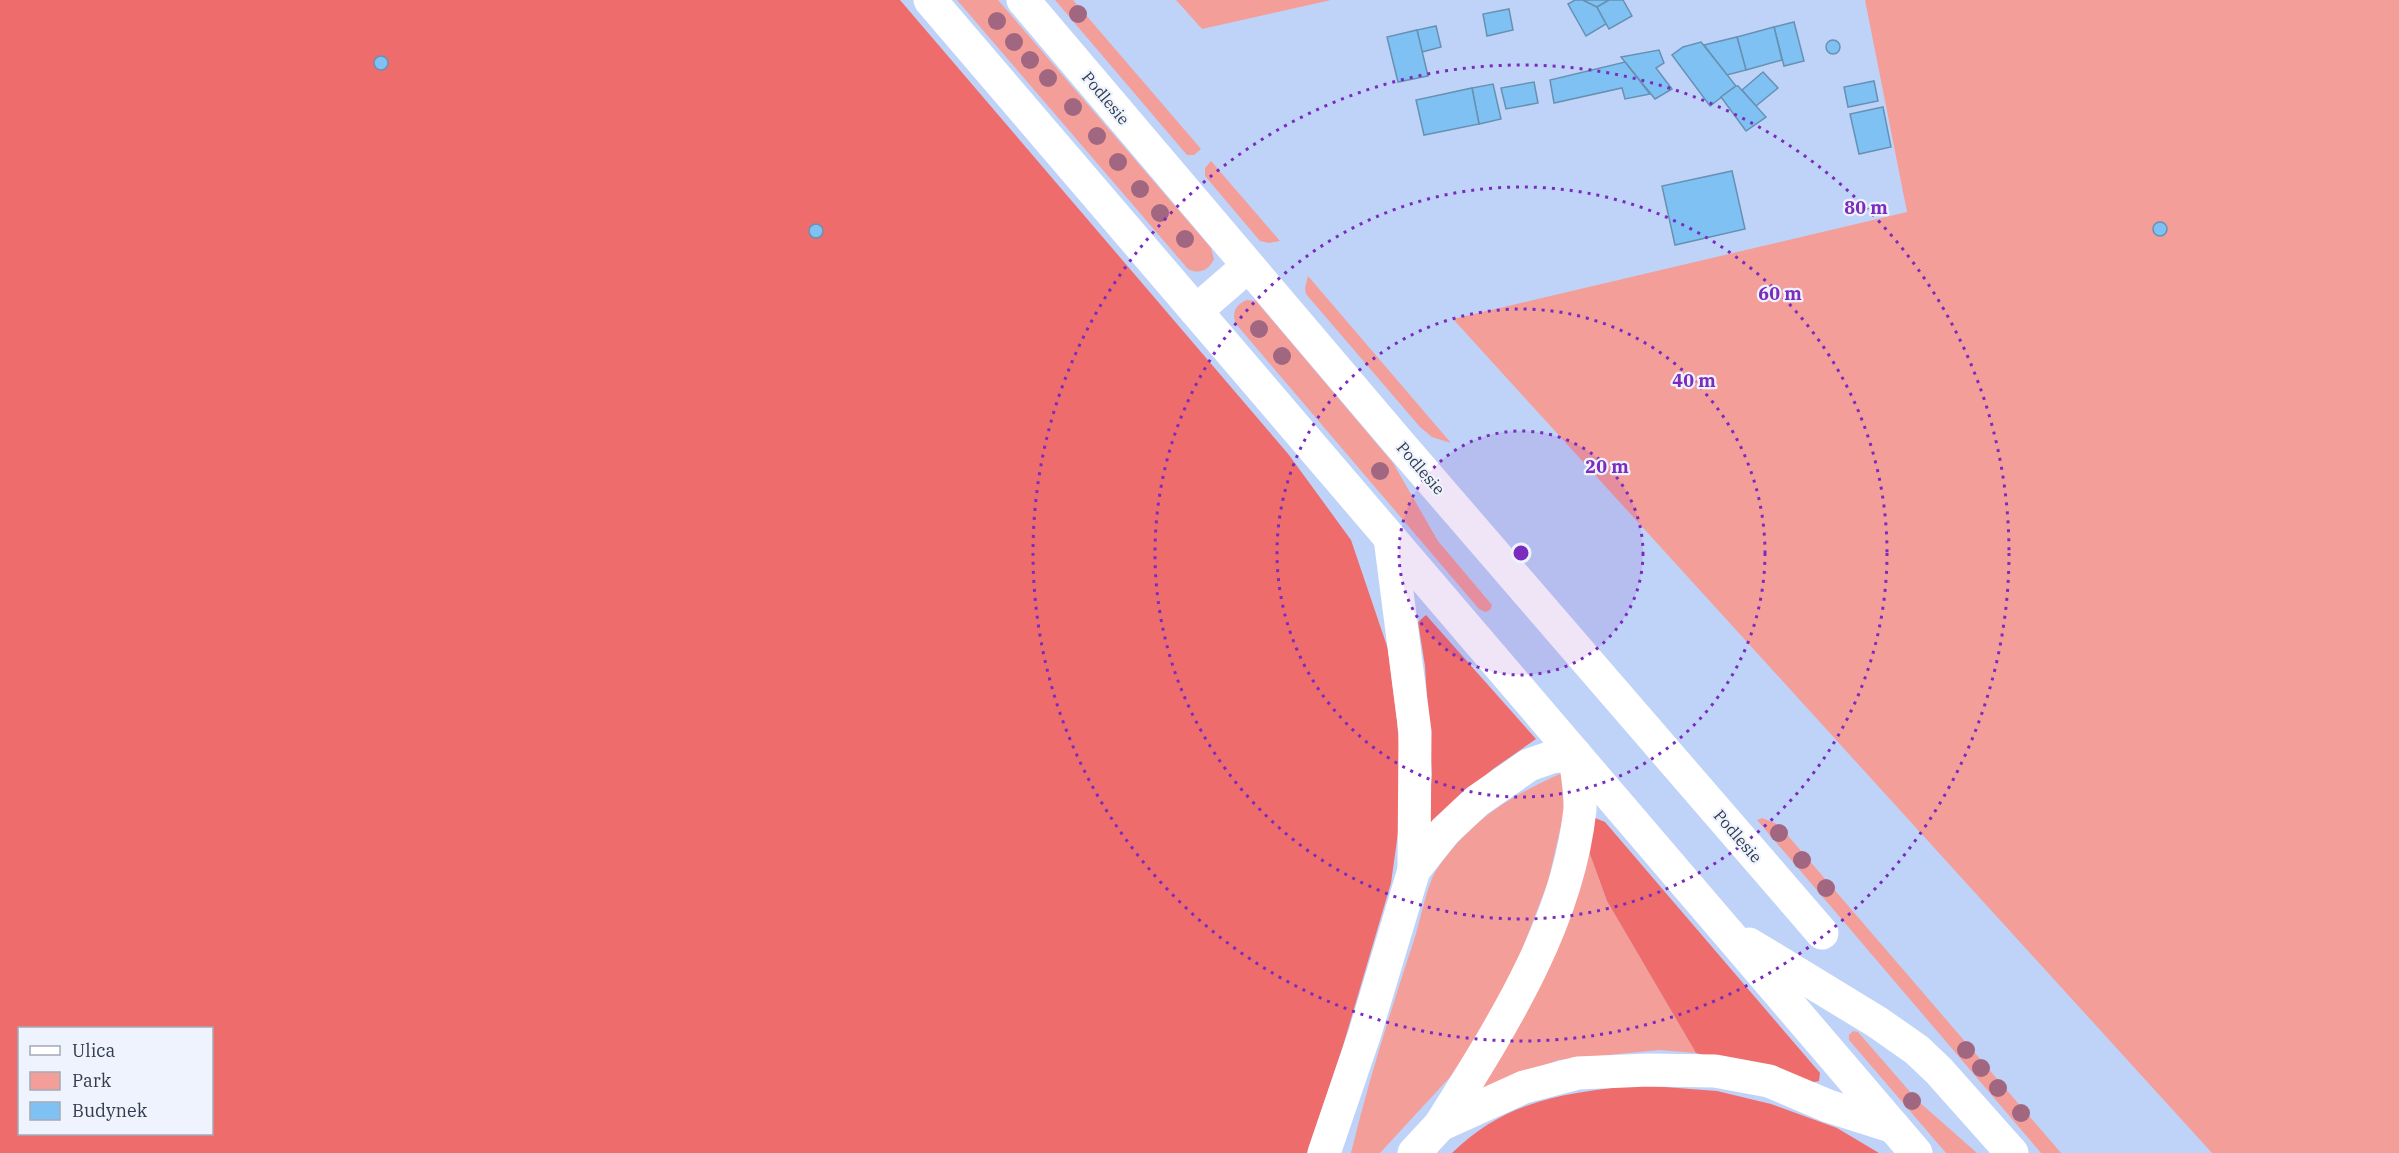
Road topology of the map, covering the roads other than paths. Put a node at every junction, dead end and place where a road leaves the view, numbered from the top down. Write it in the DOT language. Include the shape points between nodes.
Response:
graph roads {
  1 [pos="930,0"];
  2 [pos="1023,0"];
  3 [pos="1248,266"];
  4 [pos="1196,310"];
  5 [pos="1390,538"];
  6 [pos="1575,754"];
  7 [pos="1414,870"];
  8 [pos="1722,927"];
  9 [pos="1822,933"];
  10 [pos="1440,1125"];
  11 [pos="1894,1127"];
  12 [pos="1324,1153"];
  13 [pos="1414,1153"];
  14 [pos="1916,1153"];
  15 [pos="2012,1153"];
  1 -- 4 [label="main road"];
  2 -- 3 [label="main road, Podlesie"];
  3 -- 4 [label="main road"];
  3 -- 9 [label="main road, Podlesie"];
  4 -- 5 [label="main road"];
  5 -- 6 [label="main road"];
  5 -- 7 [label="main road" via="1415,732"];
  6 -- 7 [label="main road" via="1529,765 1477,801 1445,831"];
  6 -- 8 [label="main road"];
  6 -- 10 [label="main road" via="1580,806 1567,878 1516,998"];
  7 -- 12 [label="main road"];
  8 -- 11 [label="main road"];
  8 -- 15 [label="main road" via="1901,1037 1939,1071"];
  10 -- 11 [label="main road" via="1524,1087 1578,1073 1648,1070 1715,1071 1769,1081 1828,1106"];
  10 -- 13 [label="main road"];
  11 -- 14 [label="main road"];
}
